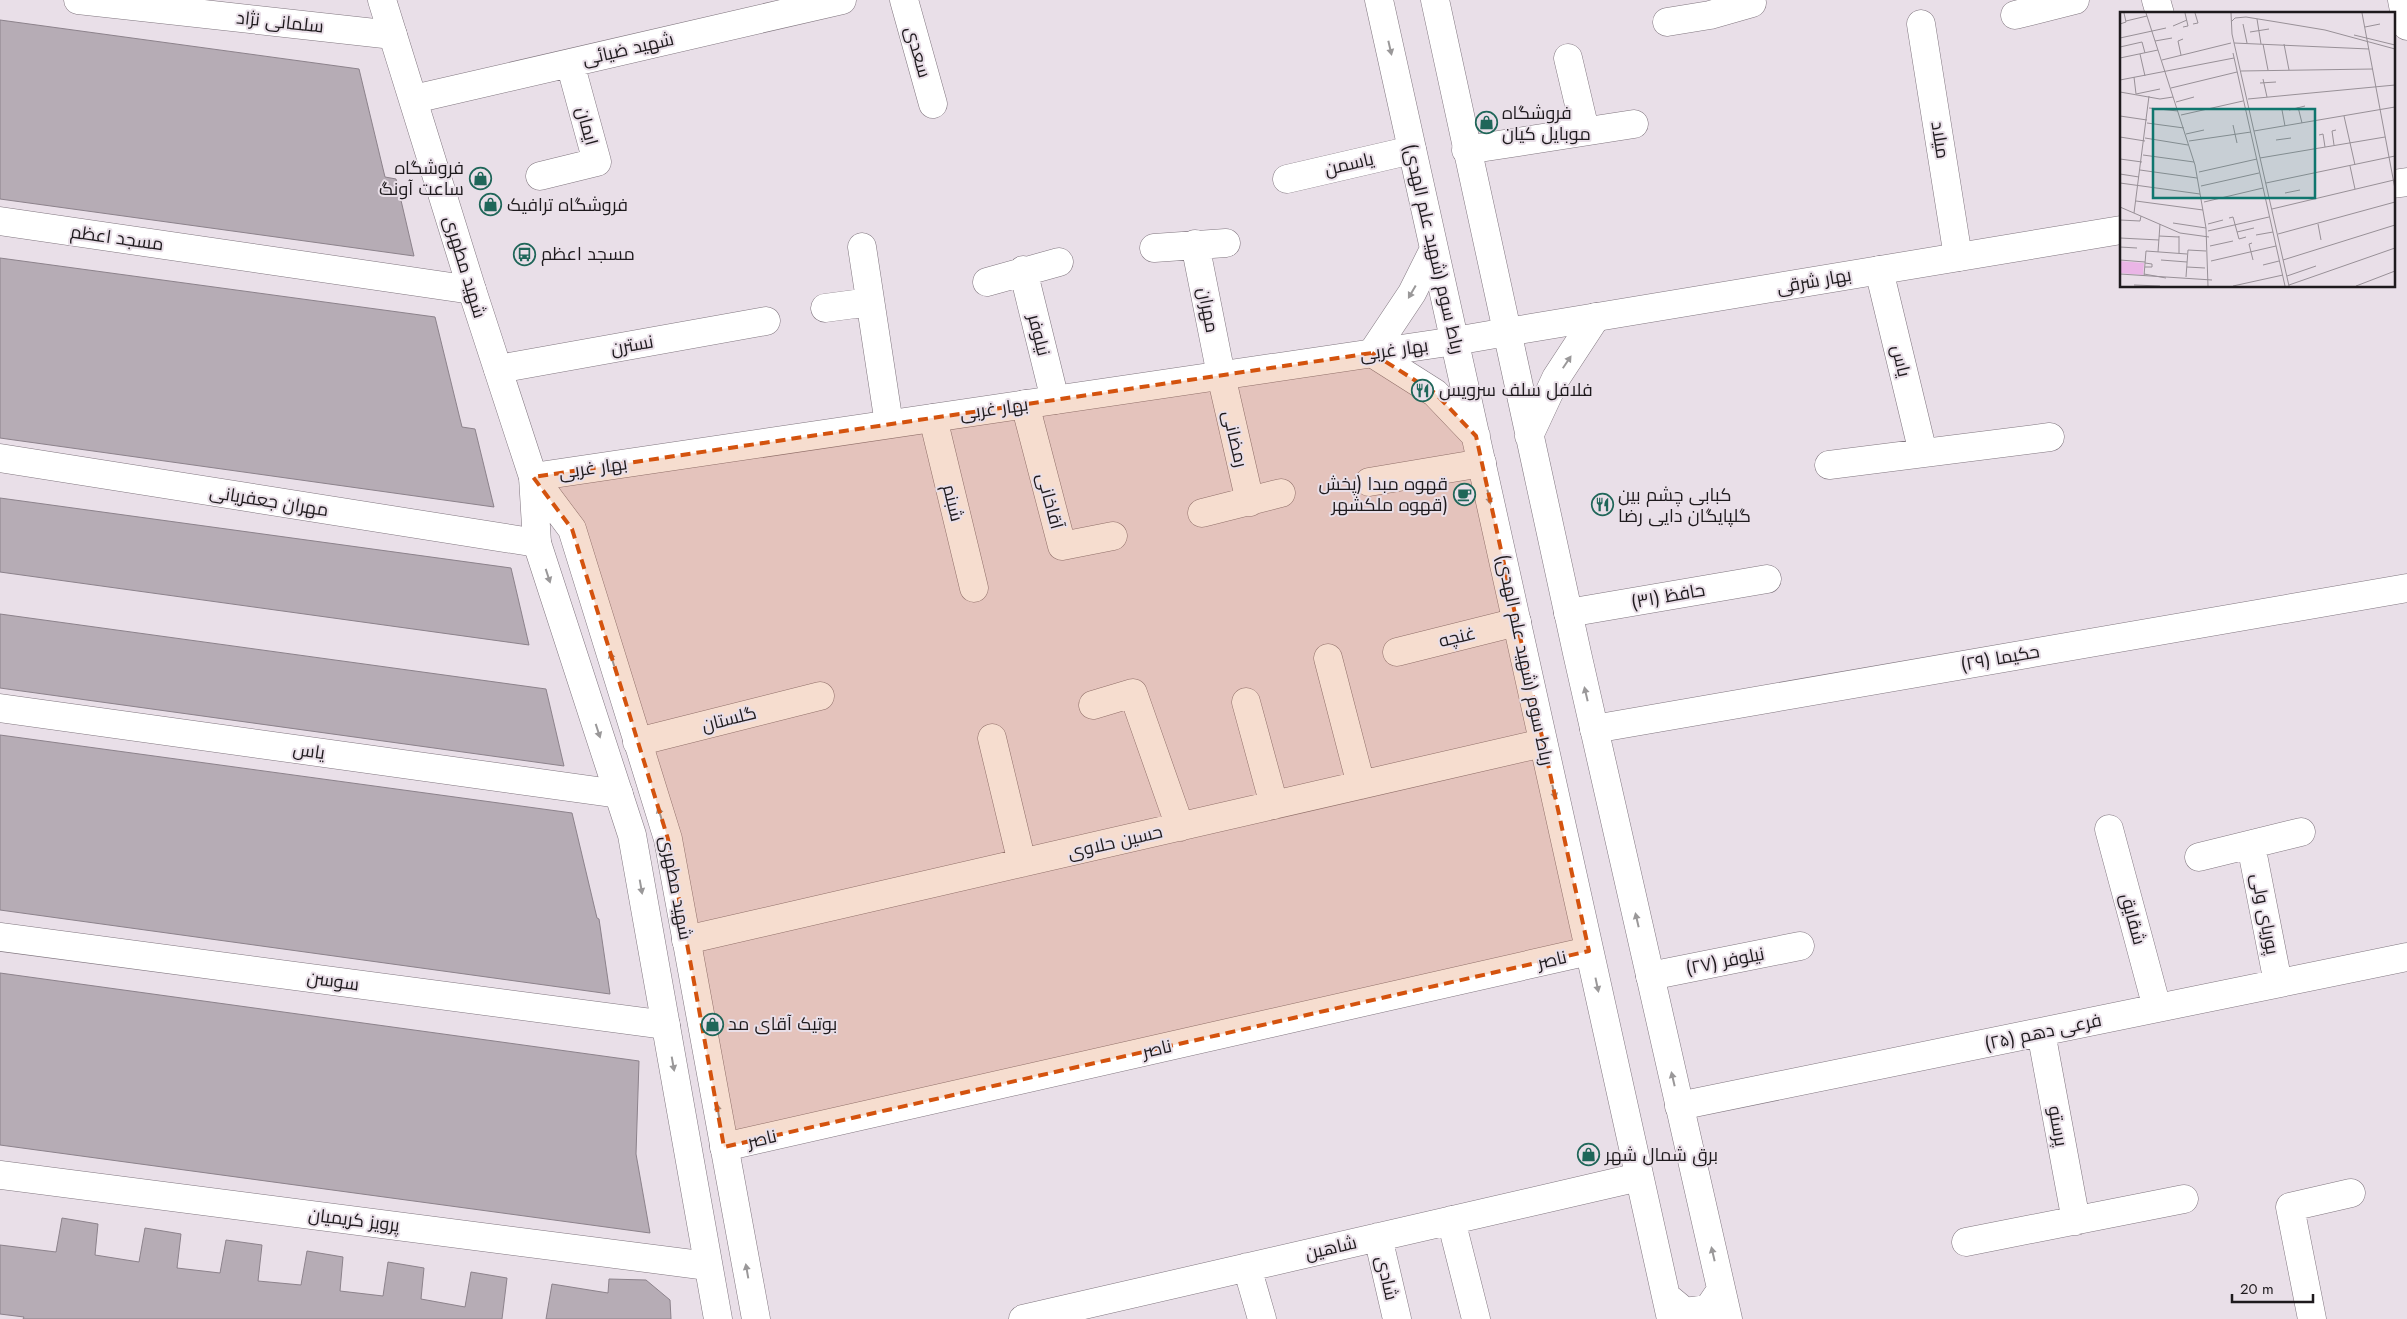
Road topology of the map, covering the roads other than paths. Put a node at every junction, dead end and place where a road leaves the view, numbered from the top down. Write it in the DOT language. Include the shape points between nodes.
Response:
graph roads {
  1 [pos="78,0"];
  2 [pos="382,0"];
  3 [pos="904,0"];
  4 [pos="1379,0"];
  5 [pos="1435,0"];
  6 [pos="2075,0"];
  7 [pos="2402,0"];
  8 [pos="829,1"];
  9 [pos="1752,3"];
  10 [pos="1708,8"];
  11 [pos="2015,15"];
  12 [pos="1667,22"];
  13 [pos="1921,24"];
  14 [pos="2407,26"];
  15 [pos="393,34"];
  16 [pos="1568,58"];
  17 [pos="570,62"];
  18 [pos="414,99"];
  19 [pos="933,104"];
  20 [pos="1634,124"];
  21 [pos="1585,130"];
  22 [pos="1412,150"];
  23 [pos="1466,150"];
  24 [pos="540,176"];
  25 [pos="1287,179"];
  26 [pos="2407,182"];
  27 [pos="2394,184"];
  28 [pos="0,221"];
  29 [pos="2120,230"];
  30 [pos="1226,243"];
  31 [pos="1194,244"];
  32 [pos="862,247"];
  33 [pos="1154,248"];
  34 [pos="1434,249"];
  35 [pos="1958,257"];
  36 [pos="1059,262"];
  37 [pos="1024,270"];
  38 [pos="1879,270"];
  39 [pos="987,282"];
  40 [pos="472,290"];
  41 [pos="870,302"];
  42 [pos="825,308"];
  43 [pos="1596,317"];
  44 [pos="766,322"];
  45 [pos="1507,332"];
  46 [pos="1455,341"];
  47 [pos="1372,353"];
  48 [pos="498,369"];
  49 [pos="1220,375"];
  50 [pos="1055,400"];
  51 [pos="1025,404"];
  52 [pos="933,418"];
  53 [pos="889,424"];
  54 [pos="1476,436"];
  55 [pos="1530,436"];
  56 [pos="2050,437"];
  57 [pos="1923,453"];
  58 [pos="0,458"];
  59 [pos="1482,463"];
  60 [pos="1829,465"];
  61 [pos="533,477"];
  62 [pos="1369,482"];
  63 [pos="1281,493"];
  64 [pos="1250,502"];
  65 [pos="1202,512"];
  66 [pos="1113,536"];
  67 [pos="537,543"];
  68 [pos="1767,579"];
  69 [pos="974,588"];
  70 [pos="2407,588"];
  71 [pos="1568,613"];
  72 [pos="1516,622"];
  73 [pos="1397,652"];
  74 [pos="1328,658"];
  75 [pos="820,696"];
  76 [pos="1246,702"];
  77 [pos="1093,706"];
  78 [pos="0,708"];
  79 [pos="1594,729"];
  80 [pos="992,738"];
  81 [pos="637,742"];
  82 [pos="1543,743"];
  83 [pos="1361,785"];
  84 [pos="619,794"];
  85 [pos="1274,805"];
  86 [pos="1180,826"];
  87 [pos="2109,829"];
  88 [pos="2301,832"];
  89 [pos="2251,845"];
  90 [pos="2199,857"];
  91 [pos="1022,863"];
  92 [pos="0,937"];
  93 [pos="686,940"];
  94 [pos="1800,946"];
  95 [pos="1590,951"];
  96 [pos="2407,957"];
  97 [pos="1650,976"];
  98 [pos="2278,983"];
  99 [pos="2157,1008"];
  100 [pos="666,1025"];
  101 [pos="2041,1032"];
  102 [pos="1679,1106"];
  103 [pos="724,1147"];
  104 [pos="0,1175"];
  105 [pos="1639,1177"];
  106 [pos="2351,1192"];
  107 [pos="2184,1199"];
  108 [pos="1451,1220"];
  109 [pos="2076,1220"];
  110 [pos="1378,1237"];
  111 [pos="1966,1242"];
  112 [pos="708,1266"];
  113 [pos="1247,1267"];
  114 [pos="1721,1290"];
  115 [pos="1669,1308"];
  116 [pos="1089,1312"];
  117 [pos="718,1319"];
  118 [pos="756,1319"];
  119 [pos="1023,1319"];
  120 [pos="1262,1319"];
  121 [pos="1397,1319"];
  122 [pos="1476,1319"];
  123 [pos="1728,1319"];
  124 [pos="2312,1319"];
  1 -- 15 [label="street, سلمانی نژاد"];
  2 -- 15 [label="street, شهید مطهری"];
  3 -- 19 [label="street, سعدی"];
  4 -- 22 [label="street, رباط سوم (شهید علم الهدی), one-way"];
  5 -- 23 [label="street"];
  6 -- 11 [label="street"];
  7 -- 14 [label="street"];
  8 -- 17 [label="street, شهید ضیائی"];
  9 -- 10 [label="street"];
  10 -- 12 [label="street"];
  13 -- 35 [label="street, میلاد"];
  15 -- 18 [label="street, شهید مطهری"];
  16 -- 21 [label="street"];
  17 -- 18 [label="street, شهید ضیائی"];
  17 -- 24 [label="street, ایمان" via="597,162"];
  18 -- 40 [label="street, شهید مطهری"];
  20 -- 21 [label="street"];
  21 -- 23 [label="street"];
  22 -- 25 [label="street, یاسمن"];
  22 -- 34 [label="street, رباط سوم (شهید علم الهدی)"];
  23 -- 45 [label="street"];
  26 -- 27 [label="street"];
  28 -- 40 [label="street, مسجد اعظم"];
  29 -- 35 [label="street, بهار شرقی"];
  30 -- 31 [label="street"];
  31 -- 33 [label="street"];
  31 -- 49 [label="street, مهران"];
  32 -- 41 [label="street"];
  34 -- 46 [label="street, رباط سوم (شهید علم الهدی)"];
  34 -- 47 [label="street, one-way" via="1412,293"];
  35 -- 38 [label="street, بهار شرقی"];
  36 -- 37 [label="street"];
  37 -- 39 [label="street"];
  37 -- 50 [label="street, نیلوفر"];
  38 -- 43 [label="street, بهار شرقی"];
  38 -- 57 [label="street, یاس"];
  40 -- 48 [label="street, شهید مطهری"];
  41 -- 42 [label="street"];
  41 -- 53 [label="street"];
  43 -- 45 [label="street, بهار شرقی"];
  55 -- 43 [label="street, one-way" via="1556,378"];
  44 -- 48 [label="street, نسترن"];
  45 -- 46 [label="street, بهار غربی"];
  45 -- 55 [label="street"];
  46 -- 47 [label="street, بهار غربی"];
  46 -- 54 [label="street, رباط سوم (شهید علم الهدی)"];
  47 -- 49 [label="street, بهار غربی"];
  47 -- 54 [label="street" via="1435,393"];
  48 -- 61 [label="street, شهید مطهری"];
  49 -- 50 [label="street, بهار غربی"];
  49 -- 64 [label="street, رمضانی"];
  50 -- 51 [label="street, بهار غربی"];
  51 -- 52 [label="street, بهار غربی"];
  51 -- 66 [label="street, آقاخانی" via="1062,546"];
  52 -- 53 [label="street, بهار غربی"];
  52 -- 69 [label="street, شبنم"];
  53 -- 61 [label="street, بهار غربی"];
  54 -- 59 [label="street, رباط سوم (شهید علم الهدی)"];
  55 -- 71 [label="street"];
  56 -- 57 [label="street"];
  57 -- 60 [label="street"];
  58 -- 67 [label="street, مهران جعفریانی"];
  59 -- 62 [label="street"];
  59 -- 72 [label="street, رباط سوم (شهید علم الهدی), one-way"];
  61 -- 67 [label="street, شهید مطهری"];
  81 -- 61 [label="street, شهید مطهری, one-way" via="572,529"];
  63 -- 64 [label="street"];
  64 -- 65 [label="street"];
  67 -- 84 [label="street, شهید مطهری, one-way"];
  68 -- 71 [label="street, حافظ (۳۱)"];
  70 -- 79 [label="street, حکیما (۲۹)"];
  79 -- 71 [label="street, one-way"];
  72 -- 73 [label="street, غنچه"];
  72 -- 82 [label="street, رباط سوم (شهید علم الهدی)"];
  74 -- 83 [label="street"];
  75 -- 81 [label="street, گلستان"];
  76 -- 85 [label="street"];
  77 -- 86 [label="street" via="1133,693"];
  78 -- 84 [label="street, یاس"];
  97 -- 79 [label="street, one-way"];
  80 -- 91 [label="street"];
  93 -- 81 [label="street, شهید مطهری, one-way" via="668,839"];
  82 -- 83 [label="street, حسین حلاوی"];
  82 -- 95 [label="street, رباط سوم (شهید علم الهدی), one-way"];
  83 -- 85 [label="street, حسین حلاوی"];
  84 -- 100 [label="street, شهید مطهری, one-way" via="632,835"];
  85 -- 86 [label="street, حسین حلاوی"];
  86 -- 91 [label="street, حسین حلاوی"];
  87 -- 99 [label="street, شقایق"];
  88 -- 89 [label="street"];
  89 -- 90 [label="street"];
  89 -- 98 [label="street, پوریای ولی"];
  91 -- 93 [label="street, حسین حلاوی"];
  92 -- 100 [label="street, سوسن"];
  103 -- 93 [label="street, شهید مطهری, one-way"];
  94 -- 97 [label="street, نیلوفر (۲۷)"];
  95 -- 103 [label="street, ناصر"];
  95 -- 105 [label="street, رباط سوم (شهید علم الهدی), one-way"];
  96 -- 98 [label="street, فرعی دهم (۲۵)"];
  102 -- 97 [label="street, one-way"];
  98 -- 99 [label="street, فرعی دهم (۲۵)"];
  99 -- 101 [label="street, فرعی دهم (۲۵)"];
  100 -- 112 [label="street, شهید مطهری, one-way"];
  101 -- 102 [label="street, فرعی دهم (۲۵)"];
  101 -- 109 [label="street, پرستو"];
  114 -- 102 [label="street, one-way"];
  118 -- 103 [label="street, شهید مطهری, one-way"];
  104 -- 112 [label="street, پرویز کریمیان"];
  105 -- 108 [label="street, شاهین"];
  105 -- 115 [label="street, رباط سوم (شهید علم الهدی)"];
  106 -- 124 [label="street" via="2290,1206"];
  107 -- 109 [label="street"];
  108 -- 110 [label="street, شاهین"];
  108 -- 122 [label="street"];
  109 -- 111 [label="street"];
  110 -- 113 [label="street, شاهین"];
  110 -- 121 [label="street, شادی"];
  112 -- 117 [label="street, شهید مطهری"];
  113 -- 116 [label="street, شاهین"];
  113 -- 120 [label="street"];
  114 -- 115 [label="street" via="1708,1309 1684,1312"];
  114 -- 123 [label="street"];
  116 -- 119 [label="street, شاهین"];
}
